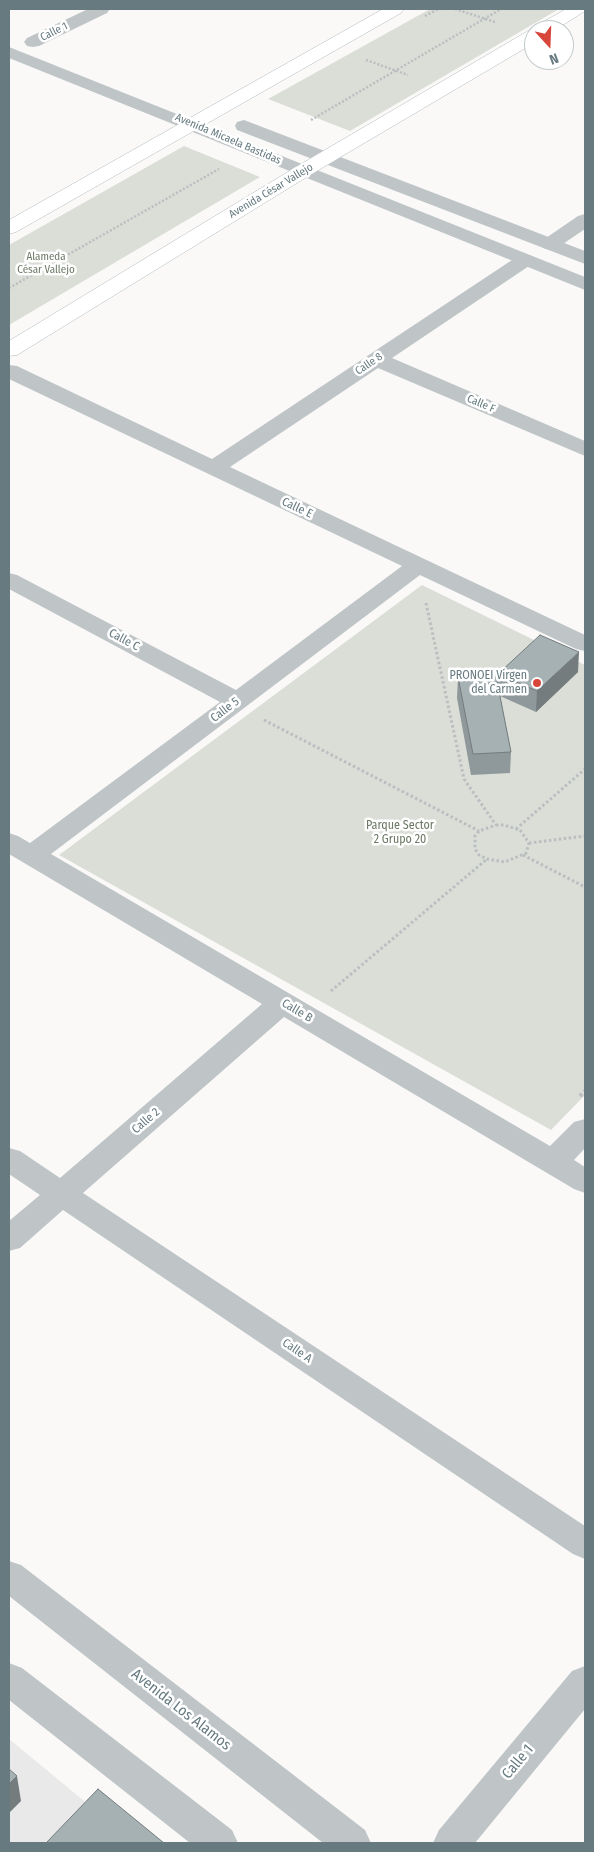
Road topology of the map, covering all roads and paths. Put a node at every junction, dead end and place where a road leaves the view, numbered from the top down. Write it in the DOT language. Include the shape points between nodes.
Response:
graph roads {
  1 [pos="101,9"];
  2 [pos="395,9"];
  3 [pos="455,9"];
  4 [pos="501,9"];
  5 [pos="578,9"];
  6 [pos="484,18"];
  7 [pos="559,20"];
  8 [pos="501,24"];
  9 [pos="9,33"];
  10 [pos="524,41"];
  11 [pos="33,42"];
  12 [pos="11,55"];
  13 [pos="363,59"];
  14 [pos="86,64"];
  15 [pos="395,71"];
  16 [pos="411,76"];
  17 [pos="211,114"];
  18 [pos="192,115"];
  19 [pos="308,122"];
  20 [pos="326,158"];
  21 [pos="220,168"];
  22 [pos="303,171"];
  23 [pos="585,220"];
  24 [pos="9,228"];
  25 [pos="550,244"];
  26 [pos="585,258"];
  27 [pos="525,260"];
  28 [pos="585,284"];
  29 [pos="9,288"];
  30 [pos="9,350"];
  31 [pos="376,359"];
  32 [pos="9,371"];
  33 [pos="585,449"];
  34 [pos="213,468"];
  35 [pos="418,565"];
  36 [pos="9,580"];
  37 [pos="585,644"];
  38 [pos="236,703"];
  39 [pos="585,769"];
  40 [pos="496,825"];
  41 [pos="516,829"];
  42 [pos="479,831"];
  43 [pos="585,836"];
  44 [pos="529,843"];
  45 [pos="20,848"];
  46 [pos="523,855"];
  47 [pos="487,859"];
  48 [pos="585,887"];
  49 [pos="293,1009"];
  50 [pos="585,1091"];
  51 [pos="579,1098"];
  52 [pos="585,1130"];
  53 [pos="9,1158"];
  54 [pos="553,1162"];
  55 [pos="585,1181"];
  56 [pos="61,1194"];
  57 [pos="9,1239"];
  58 [pos="585,1544"];
  59 [pos="9,1576"];
  60 [pos="9,1679"];
  61 [pos="585,1682"];
  62 [pos="219,1843"];
  63 [pos="352,1843"];
  64 [pos="452,1843"];
  1 -- 11 [label="street, Calle 1"];
  2 -- 17 [label="main road"];
  3 -- 6 [label="path"];
  4 -- 6 [label="path"];
  5 -- 7 [label="main road"];
  6 -- 8 [label="path"];
  6 -- 15 [label="path"];
  9 -- 11 [label="street"];
  10 -- 20 [label="main road, Avenida César Vallejo"];
  11 -- 14 [label="street"];
  12 -- 18 [label="street, Avenida Micaela Bastidas"];
  13 -- 15 [label="path"];
  15 -- 16 [label="path"];
  15 -- 19 [label="path"];
  17 -- 18 [label="street, Avenida Micaela Bastidas"];
  17 -- 20 [label="street, Avenida Micaela Bastidas"];
  18 -- 22 [label="street, Avenida Micaela Bastidas"];
  18 -- 24 [label="main road"];
  20 -- 22 [label="main road, Avenida César Vallejo"];
  20 -- 25 [label="street, Avenida Micaela Bastidas"];
  21 -- 29 [label="path"];
  22 -- 27 [label="street, Avenida Micaela Bastidas"];
  22 -- 30 [label="main road, Avenida César Vallejo"];
  23 -- 25 [label="street"];
  25 -- 26 [label="street, Avenida Micaela Bastidas"];
  27 -- 28 [label="street, Avenida Micaela Bastidas"];
  27 -- 31 [label="street, Calle 8"];
  31 -- 33 [label="street, Calle F"];
  31 -- 34 [label="street, Calle 8"];
  32 -- 34 [label="street, Calle E"];
  34 -- 35 [label="street, Calle E"];
  35 -- 37 [label="street, Calle E"];
  35 -- 38 [label="street, Calle 5"];
  35 -- 40 [label="path" via="464,779"];
  36 -- 38 [label="street, Calle C"];
  38 -- 42 [label="path"];
  38 -- 45 [label="street, Calle 5"];
  39 -- 41 [label="path"];
  40 -- 41 [label="path"];
  40 -- 42 [label="path"];
  41 -- 44 [label="path"];
  42 -- 47 [label="path" via="474,836 475,849"];
  43 -- 44 [label="path"];
  44 -- 46 [label="path"];
  45 -- 49 [label="street, Calle B"];
  46 -- 47 [label="path" via="505,862"];
  46 -- 48 [label="path"];
  47 -- 49 [label="path"];
  49 -- 54 [label="street, Calle B"];
  49 -- 56 [label="street, Calle 2"];
  50 -- 51 [label="path"];
  52 -- 54 [label="street"];
  53 -- 56 [label="street, Calle A"];
  54 -- 55 [label="street, Calle B"];
  56 -- 57 [label="street, Calle 2"];
  56 -- 58 [label="street, Calle A"];
  59 -- 63 [label="street, Avenida Los Alamos"];
  60 -- 62 [label="street"];
  61 -- 64 [label="street, Calle 1"];
}
